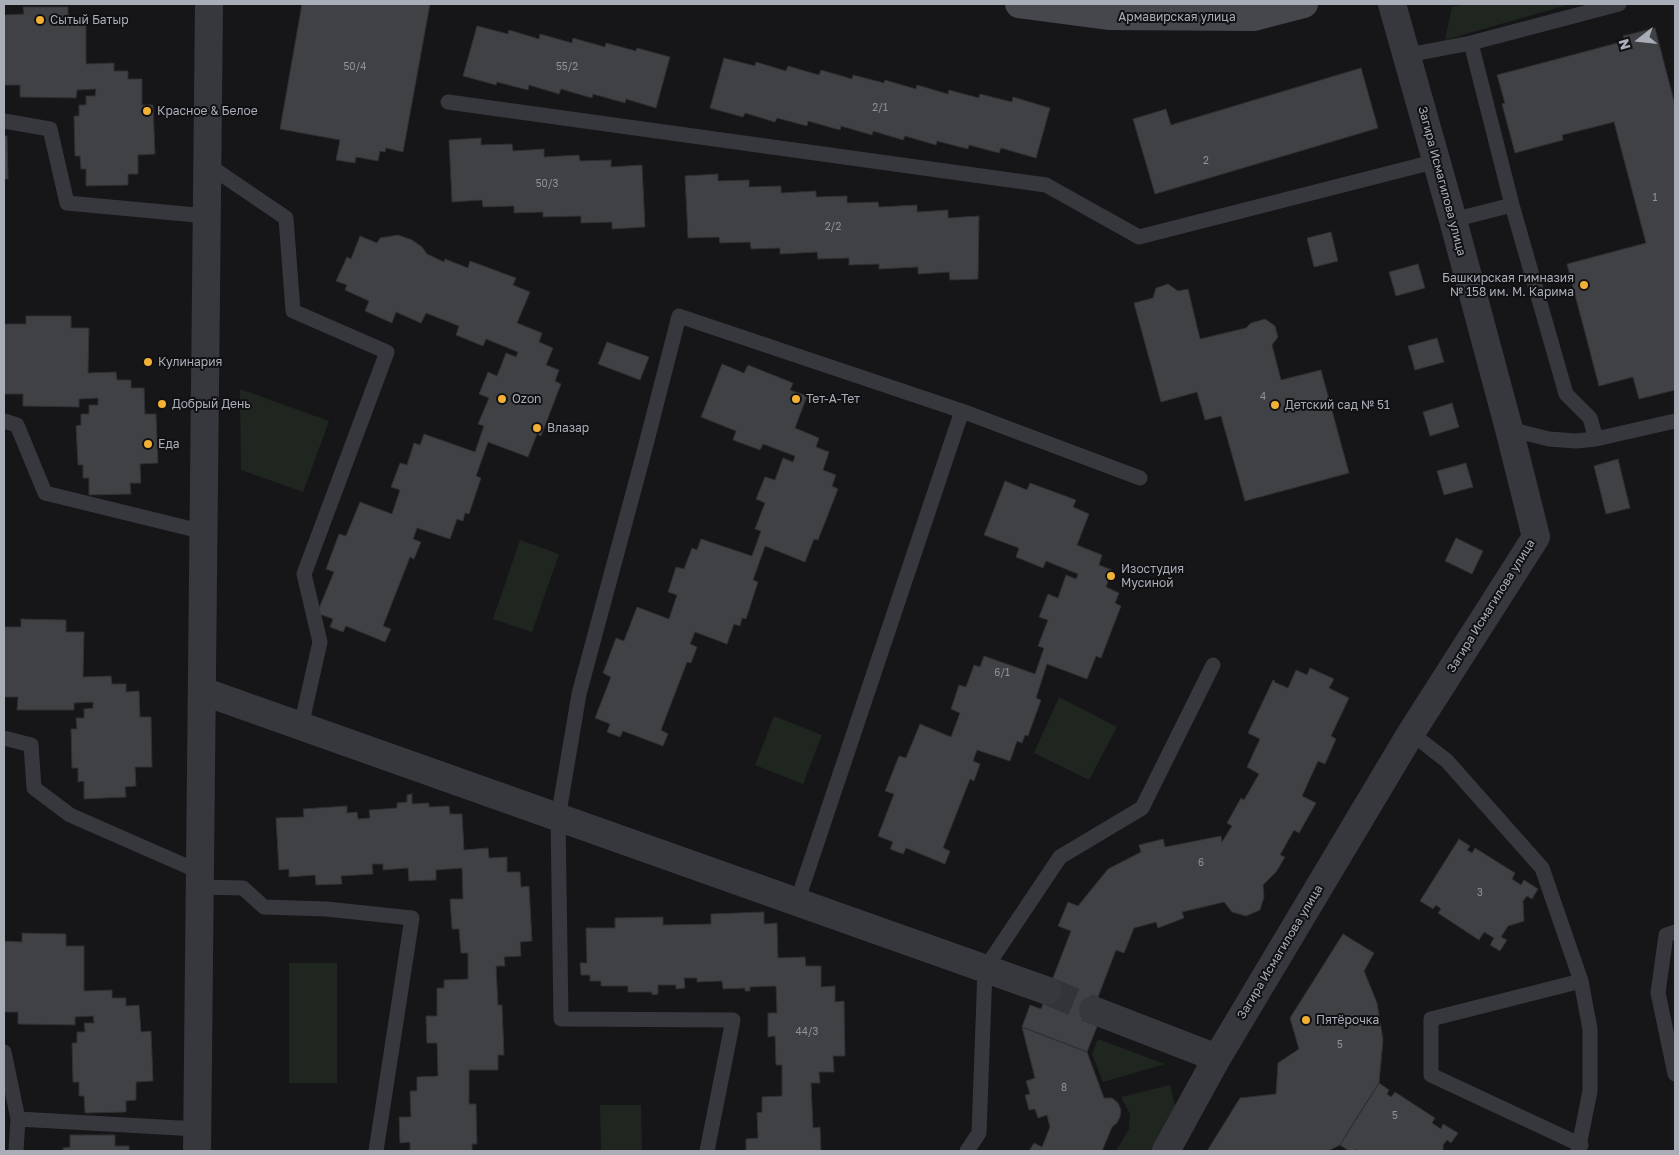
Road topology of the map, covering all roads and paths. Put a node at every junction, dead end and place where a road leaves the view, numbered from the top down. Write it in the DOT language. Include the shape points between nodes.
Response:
graph roads {
  1 [pos="209,4"];
  2 [pos="1019,4"];
  3 [pos="1304,4"];
  4 [pos="1392,4"];
  5 [pos="1619,4"];
  6 [pos="1472,43"];
  7 [pos="1408,55"];
  8 [pos="448,102"];
  9 [pos="4,121"];
  10 [pos="1437,161"];
  11 [pos="208,165"];
  12 [pos="1512,205"];
  13 [pos="207,216"];
  14 [pos="1453,220"];
  15 [pos="962,411"];
  16 [pos="4,421"];
  17 [pos="1675,421"];
  18 [pos="1509,430"];
  19 [pos="1596,439"];
  20 [pos="1140,478"];
  21 [pos="204,532"];
  22 [pos="1213,665"];
  23 [pos="202,692"];
  24 [pos="301,726"];
  25 [pos="1411,733"];
  26 [pos="4,738"];
  27 [pos="558,818"];
  28 [pos="200,880"];
  29 [pos="797,902"];
  30 [pos="1675,932"];
  31 [pos="985,969"];
  32 [pos="1581,981"];
  33 [pos="1048,991"];
  34 [pos="1093,1010"];
  35 [pos="4,1052"];
  36 [pos="1217,1058"];
  37 [pos="1675,1074"];
  38 [pos="18,1119"];
  39 [pos="197,1140"];
  40 [pos="1580,1148"];
  41 [pos="16,1151"];
  42 [pos="376,1151"];
  43 [pos="707,1151"];
  44 [pos="968,1151"];
  45 [pos="1166,1151"];
  1 -- 11 [label="street"];
  2 -- 3 [label="street, Армавирская улица" via="1110,16 1254,17"];
  4 -- 7 [label="street, Загира Исмагилова улица"];
  5 -- 6 [label="lane"];
  6 -- 7 [label="lane"];
  6 -- 12 [label="lane"];
  7 -- 10 [label="street, Загира Исмагилова улица"];
  8 -- 10 [label="lane" via="1046,185 1139,237"];
  9 -- 13 [label="lane" via="50,129 67,203"];
  10 -- 14 [label="street, Загира Исмагилова улица"];
  11 -- 13 [label="street"];
  11 -- 24 [label="lane" via="286,218 293,311 387,352 304,574 320,642"];
  12 -- 14 [label="lane"];
  12 -- 19 [label="lane" via="1566,394 1590,418"];
  13 -- 21 [label="street"];
  14 -- 18 [label="street, Загира Исмагилова улица"];
  15 -- 20 [label="lane"];
  15 -- 27 [label="lane" via="679,316 579,694"];
  15 -- 29 [label="lane"];
  16 -- 21 [label="lane" via="17,425 45,493"];
  17 -- 19 [label="lane"];
  18 -- 19 [label="lane" via="1549,439"];
  18 -- 25 [label="street, Загира Исмагилова улица" via="1536,537"];
  21 -- 23 [label="street"];
  22 -- 31 [label="lane" via="1142,808 1060,857"];
  23 -- 24 [label="street"];
  23 -- 28 [label="street"];
  24 -- 27 [label="street"];
  25 -- 32 [label="lane" via="1447,761 1542,868"];
  25 -- 36 [label="street, Загира Исмагилова улица"];
  26 -- 28 [label="lane" via="31,745 34,788 70,816"];
  27 -- 29 [label="street"];
  27 -- 43 [label="lane" via="561,1019 733,1020"];
  28 -- 39 [label="street"];
  28 -- 42 [label="lane" via="243,888 264,907 326,909 412,918"];
  29 -- 31 [label="street"];
  30 -- 37 [label="lane" via="1666,935 1658,993"];
  31 -- 33 [label="street"];
  31 -- 44 [label="lane" via="979,1133"];
  32 -- 40 [label="lane" via="1590,1029 1590,1091"];
  32 -- 40 [label="lane" via="1431,1019 1431,1075"];
  34 -- 36 [label="street"];
  35 -- 38 [label="lane"];
  36 -- 45 [label="street, Загира Исмагилова улица"];
  38 -- 39 [label="lane"];
  38 -- 41 [label="lane"];
}
